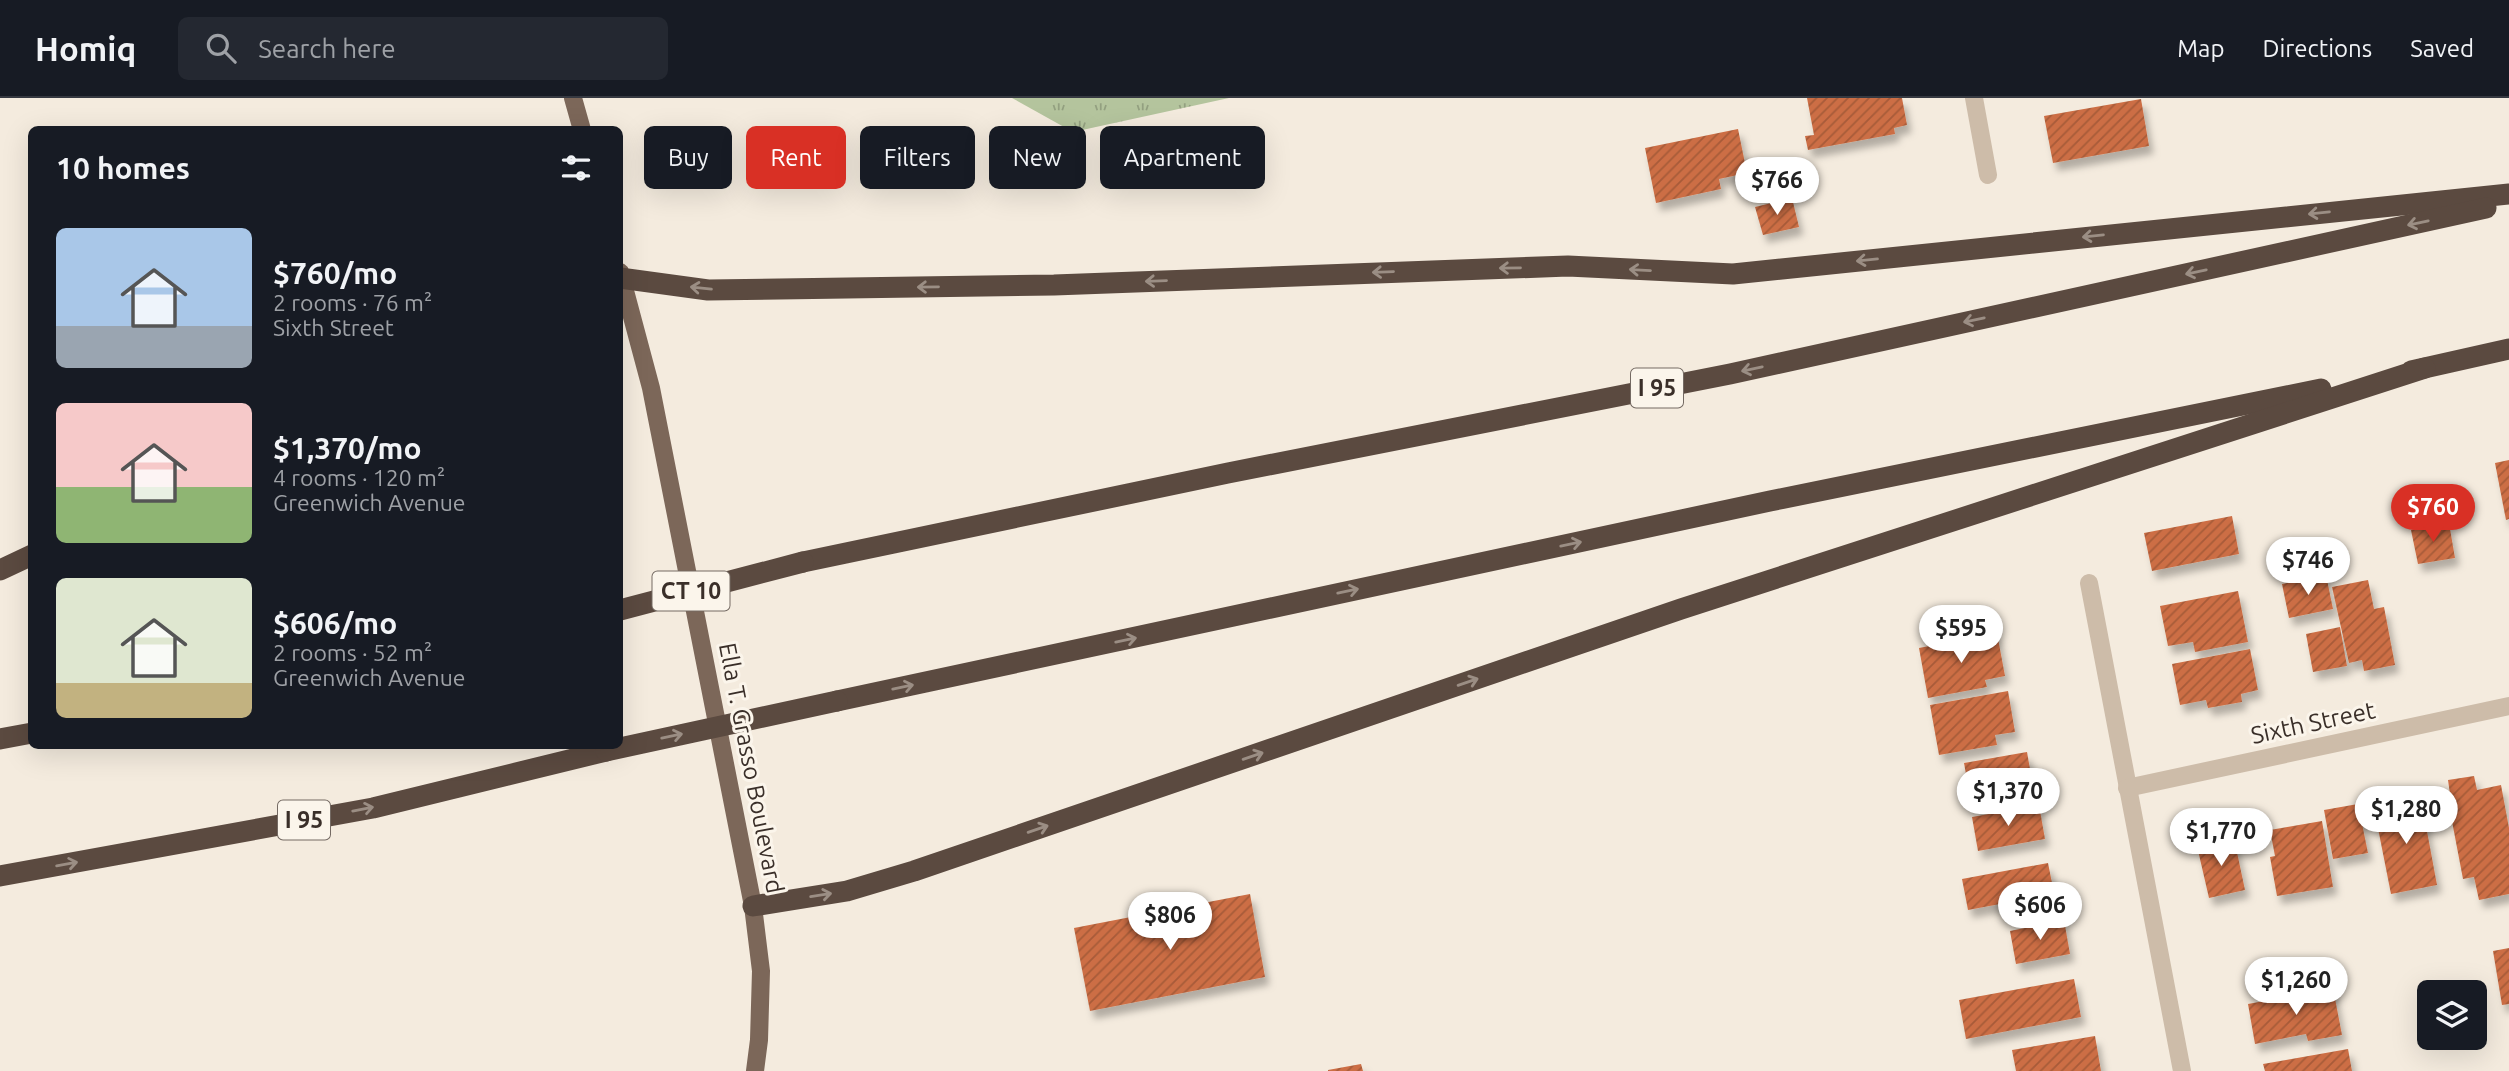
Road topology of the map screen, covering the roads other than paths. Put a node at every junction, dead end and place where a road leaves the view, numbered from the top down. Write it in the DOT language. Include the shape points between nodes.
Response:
graph roads {
  1 [pos="573,98"];
  2 [pos="1973,98"];
  3 [pos="581,126"];
  4 [pos="1989,174"];
  5 [pos="2509,194"];
  6 [pos="2509,203"];
  7 [pos="623,276"];
  8 [pos="623,287"];
  9 [pos="2509,349"];
  10 [pos="2425,368"];
  11 [pos="28,557"];
  12 [pos="0,570"];
  13 [pos="2089,583"];
  14 [pos="623,609"];
  15 [pos="2509,706"];
  16 [pos="28,734"];
  17 [pos="0,738"];
  18 [pos="623,747"];
  19 [pos="615,749"];
  20 [pos="2127,788"];
  21 [pos="0,876"];
  22 [pos="753,906"];
  23 [pos="755,1071"];
  24 [pos="2182,1071"];
  1 -- 3 [label="main road"];
  2 -- 4 [label="street"];
  5 -- 7 [label="highway, one-way" via="1733,274 1555,267 1054,285 708,290"];
  6 -- 14 [label="highway, I 95, one-way, bridge" via="1730,374 803,562"];
  8 -- 22 [label="main road, Ella T. Grasso Boulevard / CT 10" via="651,388"];
  9 -- 10 [label="highway, I 95"];
  18 -- 10 [label="highway, I 95, one-way, bridge" via="1756,504"];
  22 -- 10 [label="highway, one-way" via="847,891 914,871 1681,609"];
  11 -- 12 [label="highway"];
  13 -- 20 [label="street"];
  15 -- 20 [label="street, Sixth Street"];
  16 -- 17 [label="highway"];
  21 -- 19 [label="highway, I 95, one-way, bridge" via="373,808"];
  20 -- 24 [label="street"];
  22 -- 23 [label="main road, Ella T. Grasso Boulevard / CT 10" via="761,971"];
}
